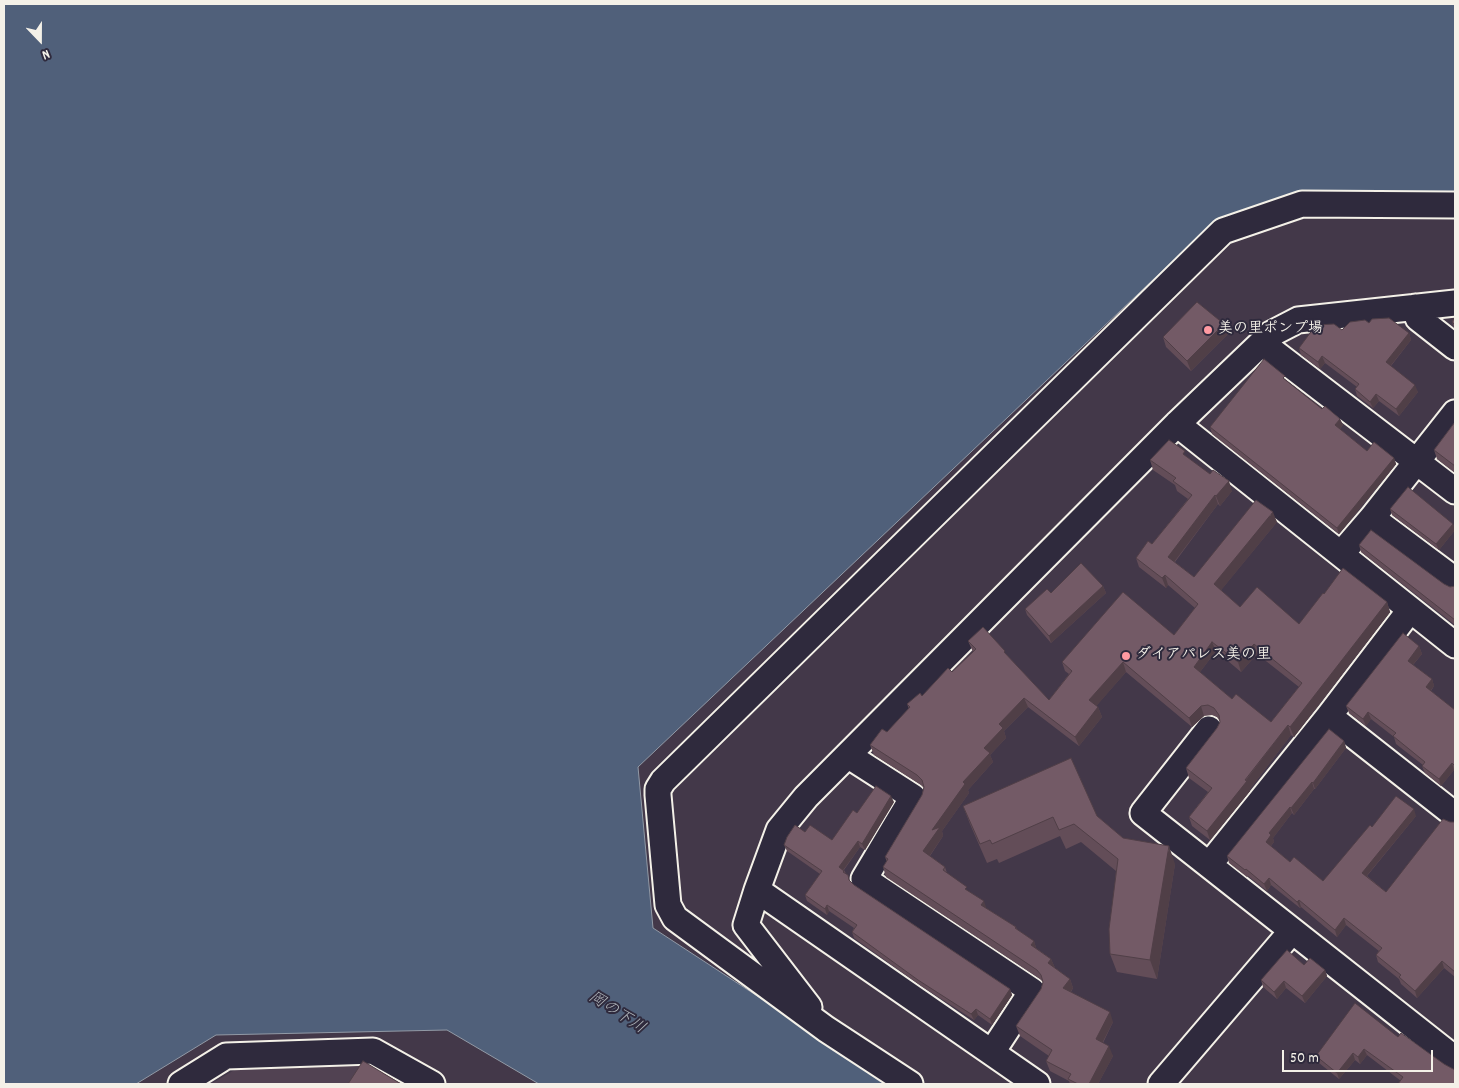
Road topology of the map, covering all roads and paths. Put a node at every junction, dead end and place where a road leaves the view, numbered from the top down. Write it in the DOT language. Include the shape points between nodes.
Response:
graph roads {
  1 [pos="1455,204"];
  2 [pos="1455,302"];
  3 [pos="1415,307"];
  4 [pos="1263,344"];
  5 [pos="1455,347"];
  6 [pos="1455,413"];
  7 [pos="1178,424"];
  8 [pos="1417,462"];
  9 [pos="1455,491"];
  10 [pos="1372,518"];
  11 [pos="1341,554"];
  12 [pos="1455,580"];
  13 [pos="1410,610"];
  14 [pos="1455,645"];
  15 [pos="1329,716"];
  16 [pos="1209,729"];
  17 [pos="849,756"];
  18 [pos="1455,815"];
  19 [pos="1209,864"];
  20 [pos="757,890"];
  21 [pos="1292,931"];
  22 [pos="826,1029"];
  23 [pos="992,1052"];
  24 [pos="1455,1059"];
  25 [pos="181,1084"];
  26 [pos="432,1084"];
  27 [pos="910,1084"];
  28 [pos="1037,1084"];
  29 [pos="1161,1084"];
  1 -- 22 [label="street" via="1302,204 1223,231 663,781 658,795 668,905 675,918"];
  2 -- 3 [label="street"];
  3 -- 4 [label="street" via="1298,320 1271,334"];
  3 -- 5 [label="street" via="1418,318"];
  4 -- 7 [label="street"];
  4 -- 8 [label="street"];
  6 -- 8 [label="street"];
  7 -- 11 [label="street"];
  7 -- 17 [label="street"];
  8 -- 9 [label="street"];
  8 -- 10 [label="street"];
  10 -- 11 [label="street"];
  10 -- 12 [label="street"];
  11 -- 13 [label="street"];
  13 -- 14 [label="street"];
  13 -- 15 [label="street"];
  15 -- 18 [label="street"];
  15 -- 19 [label="street"];
  16 -- 19 [label="street" via="1143,813"];
  17 -- 20 [label="street" via="806,797 779,830"];
  17 -- 23 [label="street" via="913,797 864,878 1032,991"];
  19 -- 21 [label="street"];
  20 -- 22 [label="street" via="746,925"];
  20 -- 23 [label="street"];
  21 -- 24 [label="street"];
  21 -- 29 [label="street"];
  22 -- 27 [label="street"];
  23 -- 28 [label="street"];
  25 -- 26 [label="street" via="226,1056 373,1050"];
}
